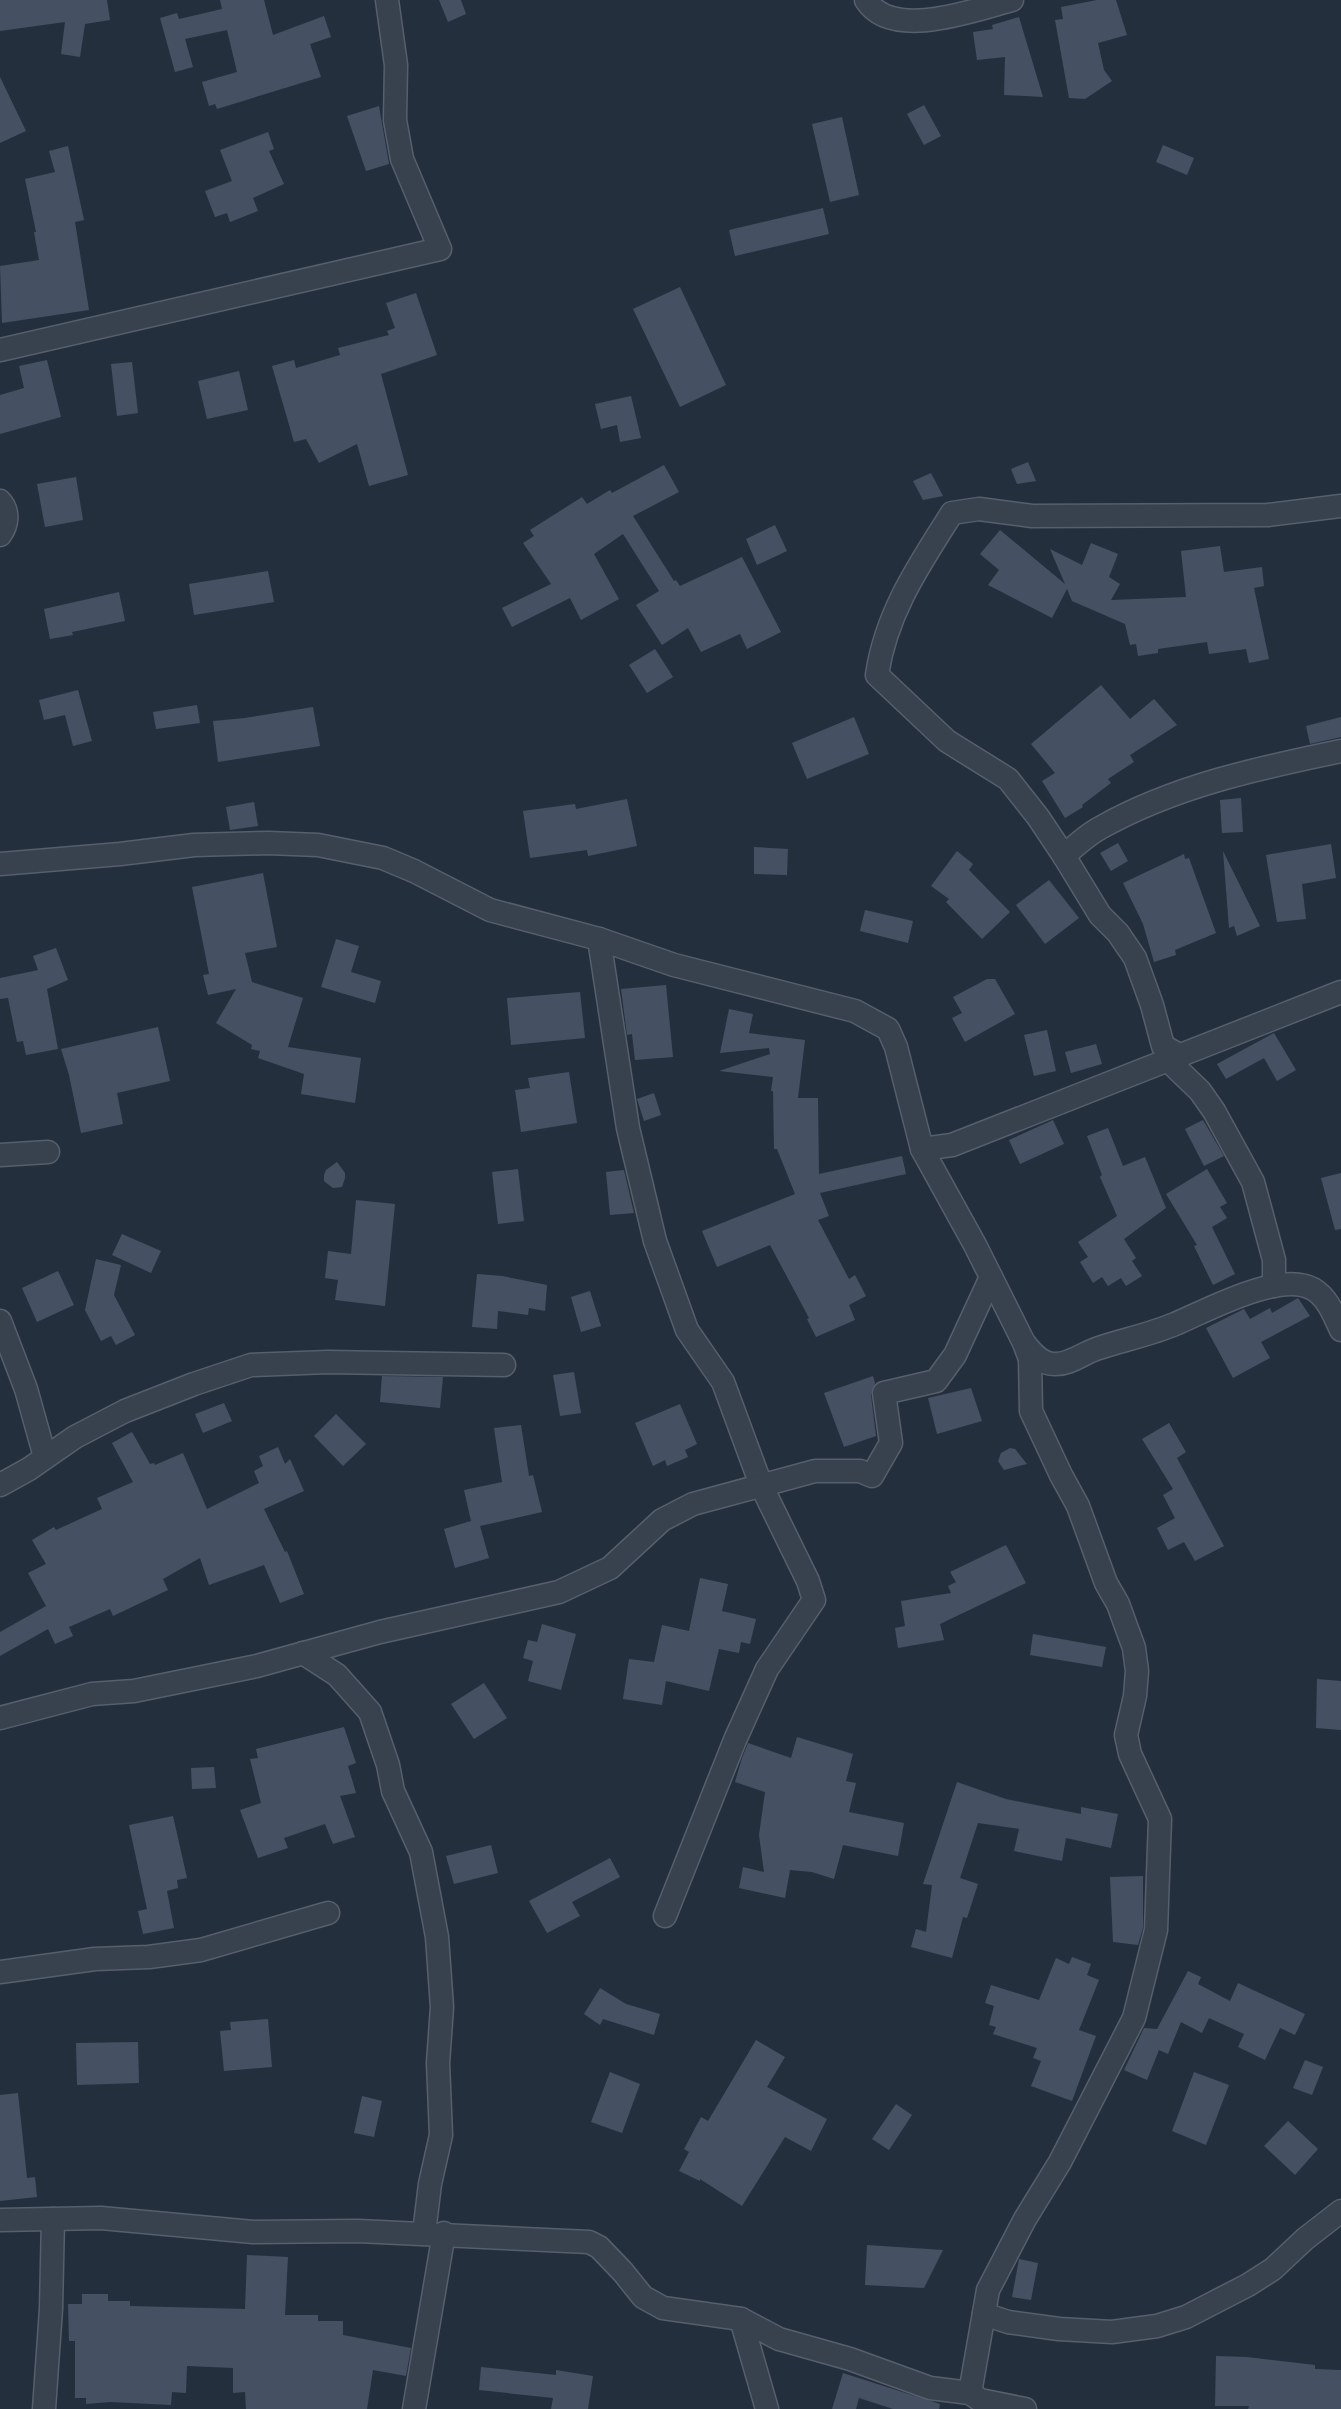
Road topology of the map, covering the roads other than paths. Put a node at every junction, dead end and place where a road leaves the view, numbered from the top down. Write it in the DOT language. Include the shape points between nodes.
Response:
graph roads {
  1 [pos="387,0"];
  2 [pos="866,0"];
  3 [pos="1012,0"];
  4 [pos="0,350"];
  5 [pos="0,501"];
  6 [pos="1341,506"];
  7 [pos="0,535"];
  8 [pos="1341,750"];
  9 [pos="1064,856"];
  10 [pos="0,864"];
  11 [pos="599,939"];
  12 [pos="1341,992"];
  13 [pos="1179,1055"];
  14 [pos="922,1149"];
  15 [pos="48,1152"];
  16 [pos="0,1155"];
  17 [pos="991,1277"];
  18 [pos="1274,1286"];
  19 [pos="0,1321"];
  20 [pos="1339,1322"];
  21 [pos="1024,1343"];
  22 [pos="504,1365"];
  23 [pos="45,1457"];
  24 [pos="0,1485"];
  25 [pos="761,1485"];
  26 [pos="342,1642"];
  27 [pos="303,1653"];
  28 [pos="337,1675"];
  29 [pos="0,1718"];
  30 [pos="328,1913"];
  31 [pos="665,1916"];
  32 [pos="0,1972"];
  33 [pos="1341,2211"];
  34 [pos="54,2219"];
  35 [pos="0,2220"];
  36 [pos="434,2233"];
  37 [pos="984,2314"];
  38 [pos="741,2319"];
  39 [pos="970,2393"];
  40 [pos="44,2409"];
  41 [pos="414,2409"];
  42 [pos="766,2409"];
  43 [pos="1025,2409"];
  1 -- 4 [label="street" via="396,65 395,120 402,159 440,249"];
  2 -- 3 [label="street" via="872,9 891,17 927,20"];
  5 -- 7 [label="street" via="7,519"];
  6 -- 9 [label="street" via="1268,515 1032,516 979,509 952,513 917,568 888,626 877,675 947,741 1008,779"];
  8 -- 9 [label="street" via="1212,781 1129,813 1098,829"];
  9 -- 13 [label="street" via="1100,915 1135,958 1163,1046"];
  10 -- 11 [label="street" via="194,845 318,845 383,858 490,910"];
  11 -- 14 [label="street" via="674,965 855,1011 888,1029"];
  11 -- 25 [label="street" via="628,1128 656,1241 687,1330 723,1382"];
  12 -- 13 [label="street"];
  13 -- 14 [label="street" via="952,1145"];
  13 -- 18 [label="street" via="1175,1067 1214,1111 1253,1182 1274,1260"];
  14 -- 17 [label="street"];
  15 -- 16 [label="street"];
  17 -- 21 [label="street"];
  17 -- 25 [label="street" via="955,1355 936,1381 884,1393 891,1443 872,1476 860,1471 815,1471"];
  18 -- 20 [label="street" via="1303,1285 1313,1289"];
  18 -- 21 [label="street" via="1064,1364 1051,1365 1035,1357"];
  19 -- 23 [label="street" via="26,1389"];
  21 -- 37 [label="street" via="1030,1359 1031,1411 1078,1506 1134,1648 1135,1696 1126,1735 1130,1754 1160,1819 1156,1930 1134,2018 988,2290"];
  22 -- 23 [label="street" via="251,1365 126,1411"];
  23 -- 24 [label="street"];
  25 -- 26 [label="street" via="693,1504 662,1520 610,1568 559,1592"];
  25 -- 31 [label="street" via="814,1600 768,1669 735,1740"];
  26 -- 27 [label="street"];
  26 -- 28 [label="street"];
  27 -- 28 [label="street"];
  27 -- 29 [label="street" via="134,1691 92,1694"];
  28 -- 36 [label="street" via="370,1712 393,1791 421,1852 437,1937 442,2007 438,2063 441,2135 430,2184"];
  30 -- 32 [label="street" via="201,1950"];
  33 -- 37 [label="street" via="1273,2269 1248,2285 1186,2317 1157,2326 1112,2332 1059,2329 1008,2322"];
  34 -- 35 [label="street"];
  34 -- 36 [label="street" via="101,2218 253,2232"];
  34 -- 40 [label="street"];
  36 -- 38 [label="street" via="589,2242 599,2247 643,2297 663,2308"];
  36 -- 41 [label="street"];
  37 -- 39 [label="street"];
  38 -- 39 [label="street" via="779,2339 930,2388"];
  38 -- 42 [label="street"];
  39 -- 43 [label="street" via="980,2400"];
}
